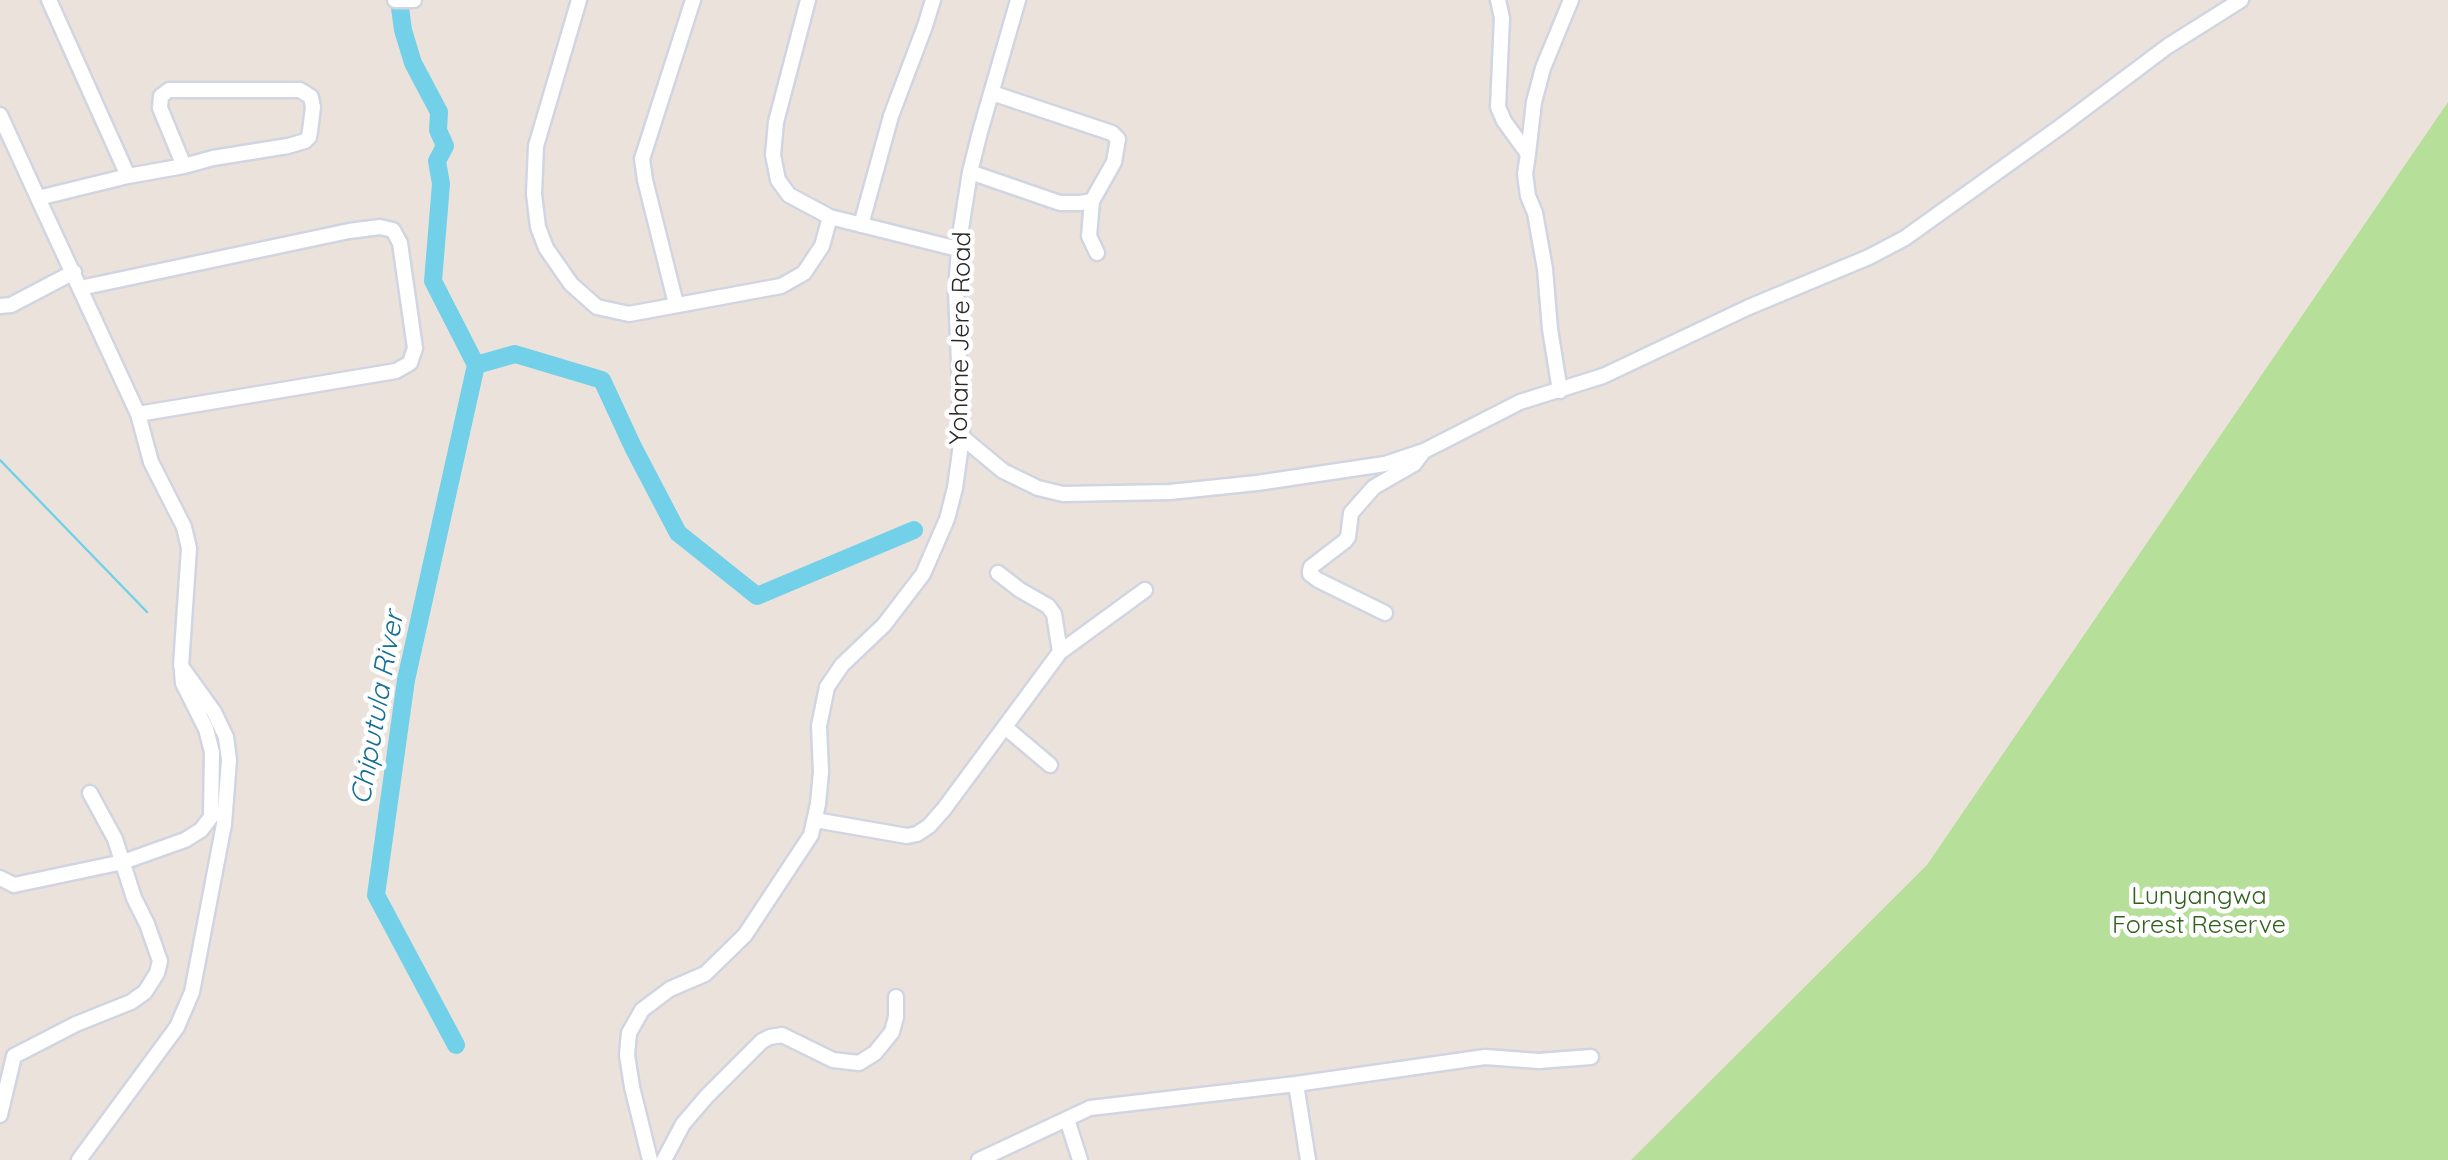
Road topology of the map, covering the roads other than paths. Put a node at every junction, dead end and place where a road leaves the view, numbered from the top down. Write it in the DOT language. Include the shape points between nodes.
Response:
graph roads {
  1 [pos="49,0"];
  2 [pos="395,0"];
  3 [pos="414,0"];
  4 [pos="580,0"];
  5 [pos="693,0"];
  6 [pos="808,0"];
  7 [pos="933,0"];
  8 [pos="1018,0"];
  9 [pos="1498,0"];
  10 [pos="1572,0"];
  11 [pos="2241,0"];
  12 [pos="992,93"];
  13 [pos="0,115"];
  14 [pos="1528,154"];
  15 [pos="184,166"];
  16 [pos="970,172"];
  17 [pos="128,176"];
  18 [pos="38,198"];
  19 [pos="1092,202"];
  20 [pos="830,217"];
  21 [pos="862,225"];
  22 [pos="958,249"];
  23 [pos="1097,253"];
  24 [pos="74,272"];
  25 [pos="80,288"];
  26 [pos="676,304"];
  27 [pos="0,306"];
  28 [pos="1560,391"];
  29 [pos="138,414"];
  30 [pos="962,437"];
  31 [pos="1424,451"];
  32 [pos="998,573"];
  33 [pos="1145,590"];
  34 [pos="1385,613"];
  35 [pos="1060,652"];
  36 [pos="182,666"];
  37 [pos="1005,727"];
  38 [pos="1050,765"];
  39 [pos="90,793"];
  40 [pos="815,820"];
  41 [pos="123,862"];
  42 [pos="0,878"];
  43 [pos="896,997"];
  44 [pos="1591,1057"];
  45 [pos="1296,1084"];
  46 [pos="0,1114"];
  47 [pos="1066,1119"];
  48 [pos="79,1160"];
  49 [pos="650,1160"];
  50 [pos="664,1160"];
  51 [pos="979,1160"];
  52 [pos="1080,1160"];
  53 [pos="1308,1160"];
  1 -- 17 [label="street"];
  2 -- 3 [label="street"];
  4 -- 26 [label="street" via="536,146 538,228 570,284 597,308 629,314"];
  5 -- 26 [label="street" via="642,159"];
  6 -- 20 [label="street" via="773,156 789,195"];
  7 -- 21 [label="street" via="891,116"];
  8 -- 12 [label="street, Yohane Jere Road"];
  9 -- 14 [label="street" via="1498,107"];
  10 -- 14 [label="street" via="1543,68"];
  11 -- 28 [label="street" via="1905,238"];
  12 -- 16 [label="street, Yohane Jere Road"];
  12 -- 19 [label="street" via="1118,139 1114,162"];
  13 -- 18 [label="street"];
  14 -- 28 [label="street" via="1525,174"];
  15 -- 15 [label="street" via="304,141 311,96 300,90 169,90 160,108"];
  15 -- 17 [label="street"];
  16 -- 19 [label="street" via="1060,203"];
  16 -- 22 [label="street, Yohane Jere Road"];
  17 -- 18 [label="street"];
  18 -- 24 [label="street"];
  19 -- 23 [label="street" via="1089,236"];
  20 -- 21 [label="street"];
  20 -- 26 [label="street" via="804,273 780,286"];
  21 -- 22 [label="street"];
  22 -- 30 [label="street, Yohane Jere Road"];
  24 -- 25 [label="street"];
  24 -- 27 [label="street"];
  25 -- 29 [label="street"];
  25 -- 29 [label="street" via="349,231 380,227 393,230 400,242 415,348 410,363 396,371"];
  28 -- 31 [label="street" via="1520,402"];
  29 -- 36 [label="street" via="150,462 189,548"];
  30 -- 31 [label="street" via="1003,471 1038,488 1083,495 1258,484 1385,464"];
  30 -- 40 [label="street, Yohane Jere Road" via="956,488 923,574 827,687"];
  31 -- 34 [label="street" via="1374,488 1351,513 1345,542 1310,570"];
  32 -- 35 [label="street" via="1048,606"];
  33 -- 35 [label="street"];
  35 -- 37 [label="street"];
  36 -- 41 [label="street" via="212,752 210,817 185,840"];
  36 -- 48 [label="street" via="214,712 229,760 224,824 192,992 176,1027"];
  37 -- 38 [label="street"];
  37 -- 40 [label="street" via="917,834"];
  39 -- 41 [label="street"];
  40 -- 49 [label="street, Yohane Jere Road" via="745,934 705,974 642,1010 629,1033 626,1055"];
  41 -- 42 [label="street" via="14,885"];
  41 -- 46 [label="street" via="160,961 158,973 131,1002 14,1056"];
  43 -- 50 [label="street" via="892,1032 859,1063 832,1060 782,1036 762,1041 683,1124"];
  44 -- 45 [label="street" via="1486,1057"];
  45 -- 47 [label="street" via="1090,1108"];
  45 -- 53 [label="street"];
  47 -- 51 [label="street"];
  47 -- 52 [label="street"];
}
